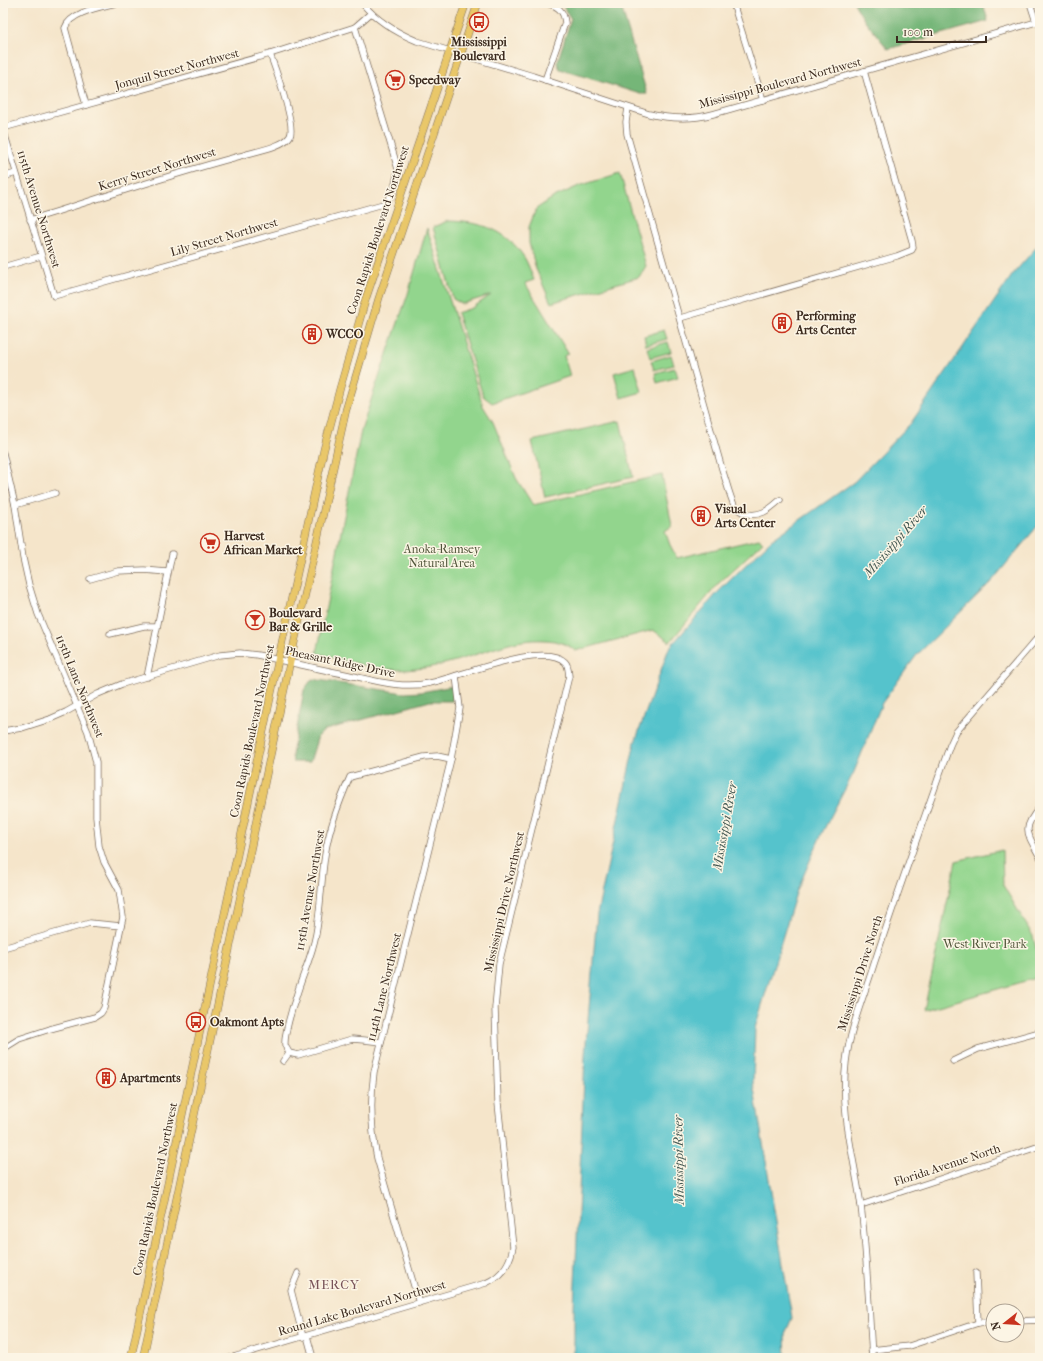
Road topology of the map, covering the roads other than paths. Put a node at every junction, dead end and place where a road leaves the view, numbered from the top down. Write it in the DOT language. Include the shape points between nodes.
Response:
graph roads {
  1 [pos="116,3"];
  2 [pos="362,3"];
  3 [pos="466,3"];
  4 [pos="478,3"];
  5 [pos="547,3"];
  6 [pos="733,3"];
  7 [pos="1030,3"];
  8 [pos="371,13"];
  9 [pos="1038,21"];
  10 [pos="355,27"];
  11 [pos="450,51"];
  12 [pos="270,54"];
  13 [pos="462,54"];
  14 [pos="864,71"];
  15 [pos="545,80"];
  16 [pos="763,100"];
  17 [pos="86,105"];
  18 [pos="628,108"];
  19 [pos="3,128"];
  20 [pos="16,173"];
  21 [pos="3,177"];
  22 [pos="30,220"];
  23 [pos="41,256"];
  24 [pos="3,267"];
  25 [pos="54,296"];
  26 [pos="680,318"];
  27 [pos="3,453"];
  28 [pos="56,493"];
  29 [pos="780,500"];
  30 [pos="15,505"];
  31 [pos="172,554"];
  32 [pos="167,572"];
  33 [pos="90,578"];
  34 [pos="156,626"];
  35 [pos="110,634"];
  36 [pos="1040,635"];
  37 [pos="278,660"];
  38 [pos="290,662"];
  39 [pos="456,676"];
  40 [pos="569,676"];
  41 [pos="147,677"];
  42 [pos="77,706"];
  43 [pos="3,731"];
  44 [pos="451,759"];
  45 [pos="1040,807"];
  46 [pos="1040,857"];
  47 [pos="121,926"];
  48 [pos="3,948"];
  49 [pos="1040,1032"];
  50 [pos="382,1042"];
  51 [pos="3,1049"];
  52 [pos="290,1053"];
  53 [pos="283,1061"];
  54 [pos="953,1061"];
  55 [pos="1040,1146"];
  56 [pos="861,1205"];
  57 [pos="298,1273"];
  58 [pos="976,1273"];
  59 [pos="499,1276"];
  60 [pos="419,1303"];
  61 [pos="1040,1320"];
  62 [pos="1025,1321"];
  63 [pos="985,1322"];
  64 [pos="978,1323"];
  65 [pos="305,1336"];
  66 [pos="871,1350"];
  67 [pos="131,1358"];
  68 [pos="143,1358"];
  69 [pos="230,1358"];
  70 [pos="313,1358"];
  71 [pos="872,1358"];
  1 -- 17 [label="street" via="78,15 67,22 65,28"];
  2 -- 8 [label="street, Mississippi Boulevard Northwest"];
  3 -- 11 [label="main road, Coon Rapids Boulevard Northwest"];
  4 -- 13 [label="main road, Coon Rapids Boulevard Northwest"];
  5 -- 15 [label="street" via="557,6 563,14 565,23"];
  6 -- 16 [label="street"];
  7 -- 9 [label="street"];
  8 -- 10 [label="street"];
  8 -- 11 [label="street, Mississippi Boulevard Northwest" via="401,35"];
  9 -- 14 [label="street, Mississippi Boulevard Northwest"];
  10 -- 12 [label="street, Jonquil Street Northwest"];
  10 -- 25 [label="street, Lily Street Northwest" via="398,169 389,199 383,204"];
  11 -- 13 [label="street, Mississippi Boulevard Northwest"];
  11 -- 37 [label="main road, Coon Rapids Boulevard Northwest" via="366,298 340,388"];
  12 -- 17 [label="street, Jonquil Street Northwest"];
  12 -- 22 [label="street, Kerry Street Northwest" via="292,131 290,137 279,145"];
  13 -- 15 [label="street, Mississippi Boulevard Northwest"];
  13 -- 38 [label="main road, Coon Rapids Boulevard Northwest" via="380,298 346,410"];
  14 -- 16 [label="street, Mississippi Boulevard Northwest"];
  14 -- 26 [label="street" via="912,241 912,250"];
  15 -- 18 [label="street, Mississippi Boulevard Northwest"];
  16 -- 18 [label="street, Mississippi Boulevard Northwest" via="707,116 685,119 662,117"];
  17 -- 19 [label="street, Jonquil Street Northwest"];
  18 -- 26 [label="street" via="627,134"];
  19 -- 20 [label="street, 115th Avenue Northwest"];
  20 -- 21 [label="street"];
  20 -- 22 [label="street, 115th Avenue Northwest"];
  22 -- 23 [label="street, 115th Avenue Northwest"];
  23 -- 24 [label="street"];
  23 -- 25 [label="street, 115th Avenue Northwest"];
  26 -- 29 [label="street" via="734,506 740,511 756,515 767,511"];
  27 -- 30 [label="street, 115th Lane Northwest"];
  28 -- 30 [label="street"];
  30 -- 42 [label="street, 115th Lane Northwest" via="29,586 38,614"];
  31 -- 32 [label="street"];
  32 -- 33 [label="street" via="118,571"];
  32 -- 34 [label="street"];
  34 -- 35 [label="street" via="144,626"];
  34 -- 41 [label="street"];
  36 -- 56 [label="street, Mississippi Drive North" via="956,732 851,1032 844,1088 845,1114"];
  37 -- 38 [label="street, Pheasant Ridge Drive"];
  37 -- 41 [label="street, Pheasant Ridge Drive" via="233,653"];
  37 -- 67 [label="main road, Coon Rapids Boulevard Northwest"];
  38 -- 39 [label="street, Pheasant Ridge Drive" via="400,685 430,684"];
  38 -- 68 [label="main road, Coon Rapids Boulevard Northwest"];
  39 -- 40 [label="street, Pheasant Ridge Drive" via="514,659 538,655 561,660 568,667"];
  39 -- 44 [label="street, 114th Lane Northwest" via="460,708"];
  40 -- 59 [label="street, Mississippi Drive Northwest" via="496,980 498,1103 513,1247 509,1263"];
  41 -- 42 [label="street, Pheasant Ridge Drive" via="114,686"];
  42 -- 43 [label="street, Pheasant Ridge Drive" via="40,723"];
  42 -- 47 [label="street, 115th Lane Northwest" via="88,732 96,762 99,846 104,862 119,890 123,917"];
  44 -- 50 [label="street, 114th Lane Northwest"];
  44 -- 52 [label="street, 115th Avenue Northwest" via="424,756 350,777 326,847 316,933 286,1036 285,1045"];
  45 -- 46 [label="street" via="1029,821 1027,830"];
  47 -- 48 [label="street" via="90,923"];
  47 -- 51 [label="street, 115th Lane Northwest" via="101,1013 19,1039"];
  49 -- 54 [label="street" via="978,1049"];
  50 -- 52 [label="street" via="352,1040 298,1055"];
  50 -- 60 [label="street, 114th Lane Northwest" via="374,1072 371,1100 373,1133 382,1177"];
  52 -- 53 [label="street"];
  55 -- 56 [label="street, Florida Avenue North"];
  56 -- 66 [label="street, Mississippi Drive North"];
  57 -- 65 [label="street" via="290,1290"];
  58 -- 64 [label="street"];
  59 -- 60 [label="street, Round Lake Boulevard Northwest" via="486,1283"];
  60 -- 65 [label="street, Round Lake Boulevard Northwest"];
  61 -- 62 [label="street"];
  63 -- 64 [label="street"];
  64 -- 66 [label="street" via="909,1346"];
  65 -- 69 [label="street, Round Lake Boulevard Northwest"];
  65 -- 70 [label="street"];
  66 -- 71 [label="street, Mississippi Drive North"];
}
